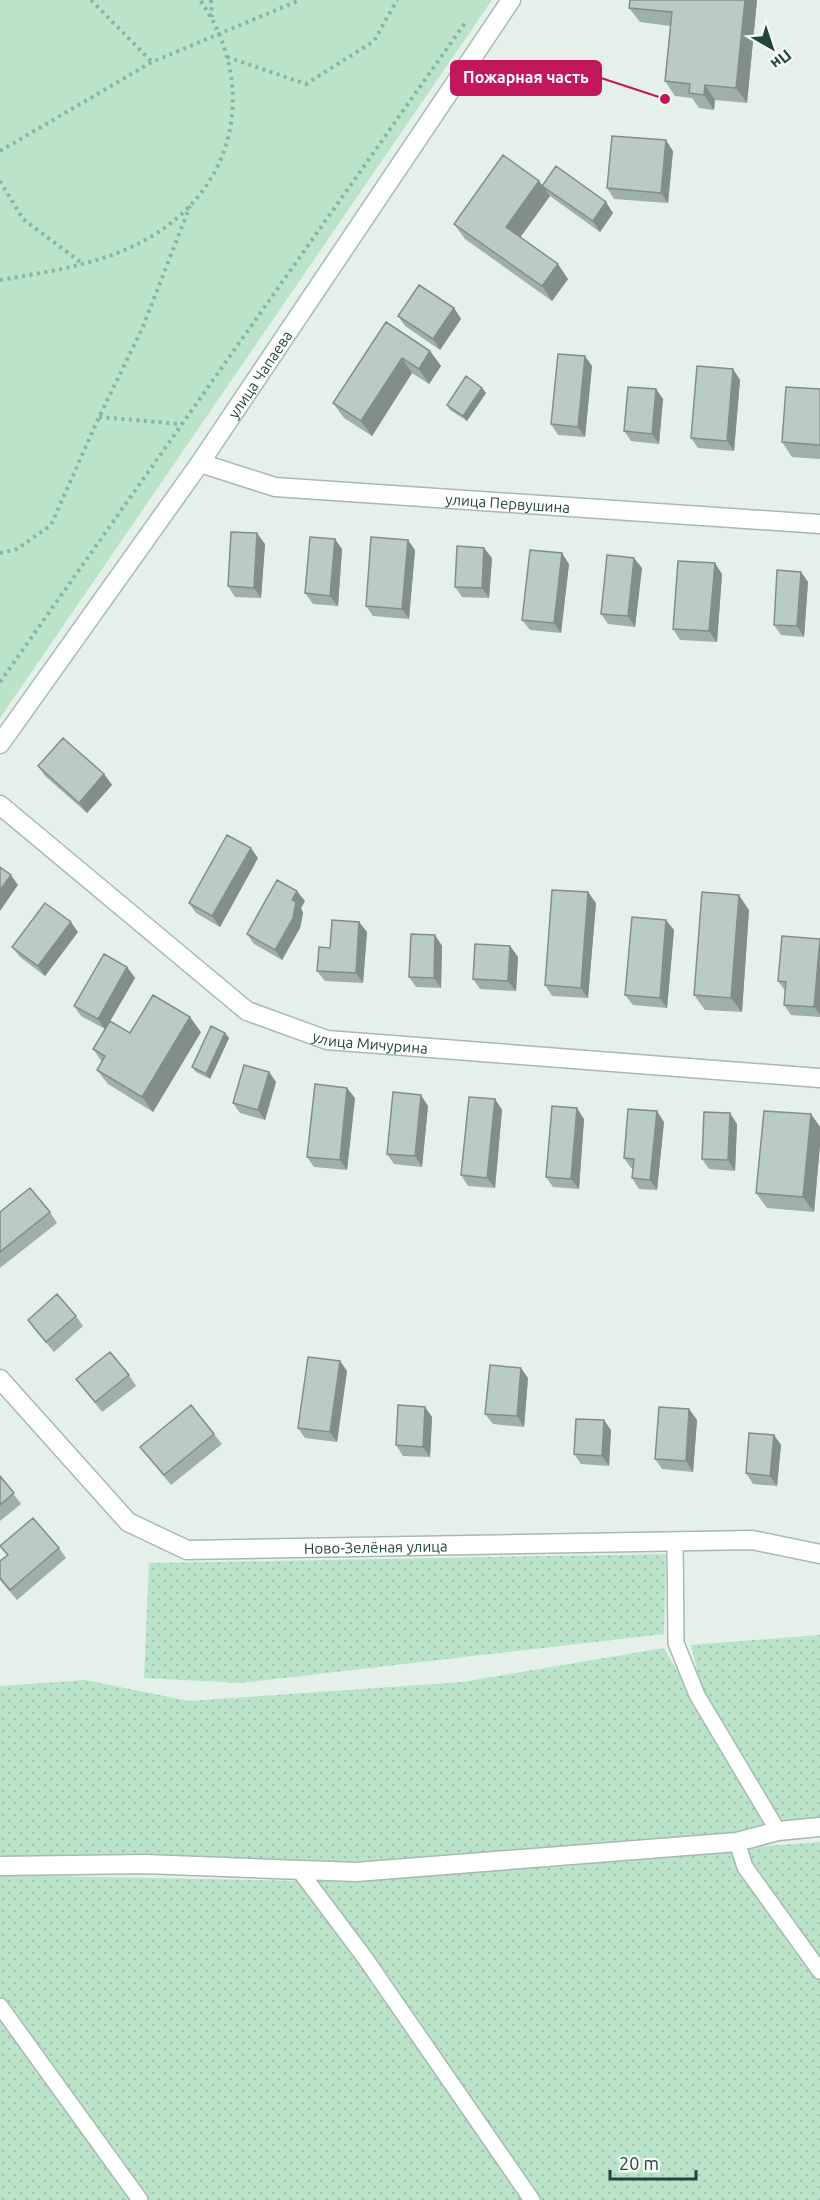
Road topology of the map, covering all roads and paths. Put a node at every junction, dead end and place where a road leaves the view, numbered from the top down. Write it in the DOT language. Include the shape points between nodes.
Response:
graph roads {
  1 [pos="91,0"];
  2 [pos="200,0"];
  3 [pos="211,0"];
  4 [pos="300,0"];
  5 [pos="397,0"];
  6 [pos="511,0"];
  7 [pos="212,18"];
  8 [pos="467,19"];
  9 [pos="219,34"];
  10 [pos="226,57"];
  11 [pos="152,62"];
  12 [pos="0,151"];
  13 [pos="0,181"];
  14 [pos="191,203"];
  15 [pos="83,265"];
  16 [pos="0,280"];
  17 [pos="99,417"];
  18 [pos="182,424"];
  19 [pos="200,463"];
  20 [pos="820,524"];
  21 [pos="0,553"];
  22 [pos="0,682"];
  23 [pos="0,744"];
  24 [pos="0,805"];
  25 [pos="820,1078"];
  26 [pos="0,1378"];
  27 [pos="675,1541"];
  28 [pos="820,1554"];
  29 [pos="820,1827"];
  30 [pos="778,1831"];
  31 [pos="737,1842"];
  32 [pos="0,1866"];
  33 [pos="299,1870"];
  34 [pos="820,1971"];
  35 [pos="0,2006"];
  36 [pos="140,2200"];
  37 [pos="532,2200"];
  1 -- 11 [label="path"];
  2 -- 7 [label="path"];
  3 -- 7 [label="path"];
  4 -- 9 [label="path"];
  5 -- 10 [label="path" via="374,41 306,84"];
  6 -- 19 [label="street, улица Чапаева"];
  7 -- 9 [label="path"];
  8 -- 18 [label="path"];
  9 -- 10 [label="path"];
  9 -- 11 [label="path"];
  10 -- 14 [label="path" via="233,82 232,126 224,158"];
  11 -- 12 [label="path"];
  13 -- 15 [label="path" via="23,219"];
  14 -- 15 [label="path" via="153,236"];
  14 -- 17 [label="path" via="142,329"];
  15 -- 16 [label="path"];
  17 -- 18 [label="path"];
  17 -- 21 [label="path" via="51,525 17,549"];
  18 -- 22 [label="path"];
  19 -- 20 [label="street, улица Первушина" via="275,487"];
  19 -- 23 [label="street, улица Чапаева"];
  24 -- 25 [label="street, улица Мичурина" via="247,1011 327,1040"];
  26 -- 27 [label="street, Ново-Зелёная улица" via="128,1522 187,1550"];
  27 -- 28 [label="street, Ново-Зелёная улица" via="752,1540"];
  27 -- 30 [label="lane" via="676,1643 697,1695"];
  29 -- 30 [label="street"];
  30 -- 31 [label="street"];
  31 -- 33 [label="street" via="356,1872"];
  31 -- 34 [label="lane" via="745,1867"];
  32 -- 33 [label="street" via="145,1864"];
  33 -- 37 [label="lane" via="365,1958"];
  35 -- 36 [label="lane"];
}
